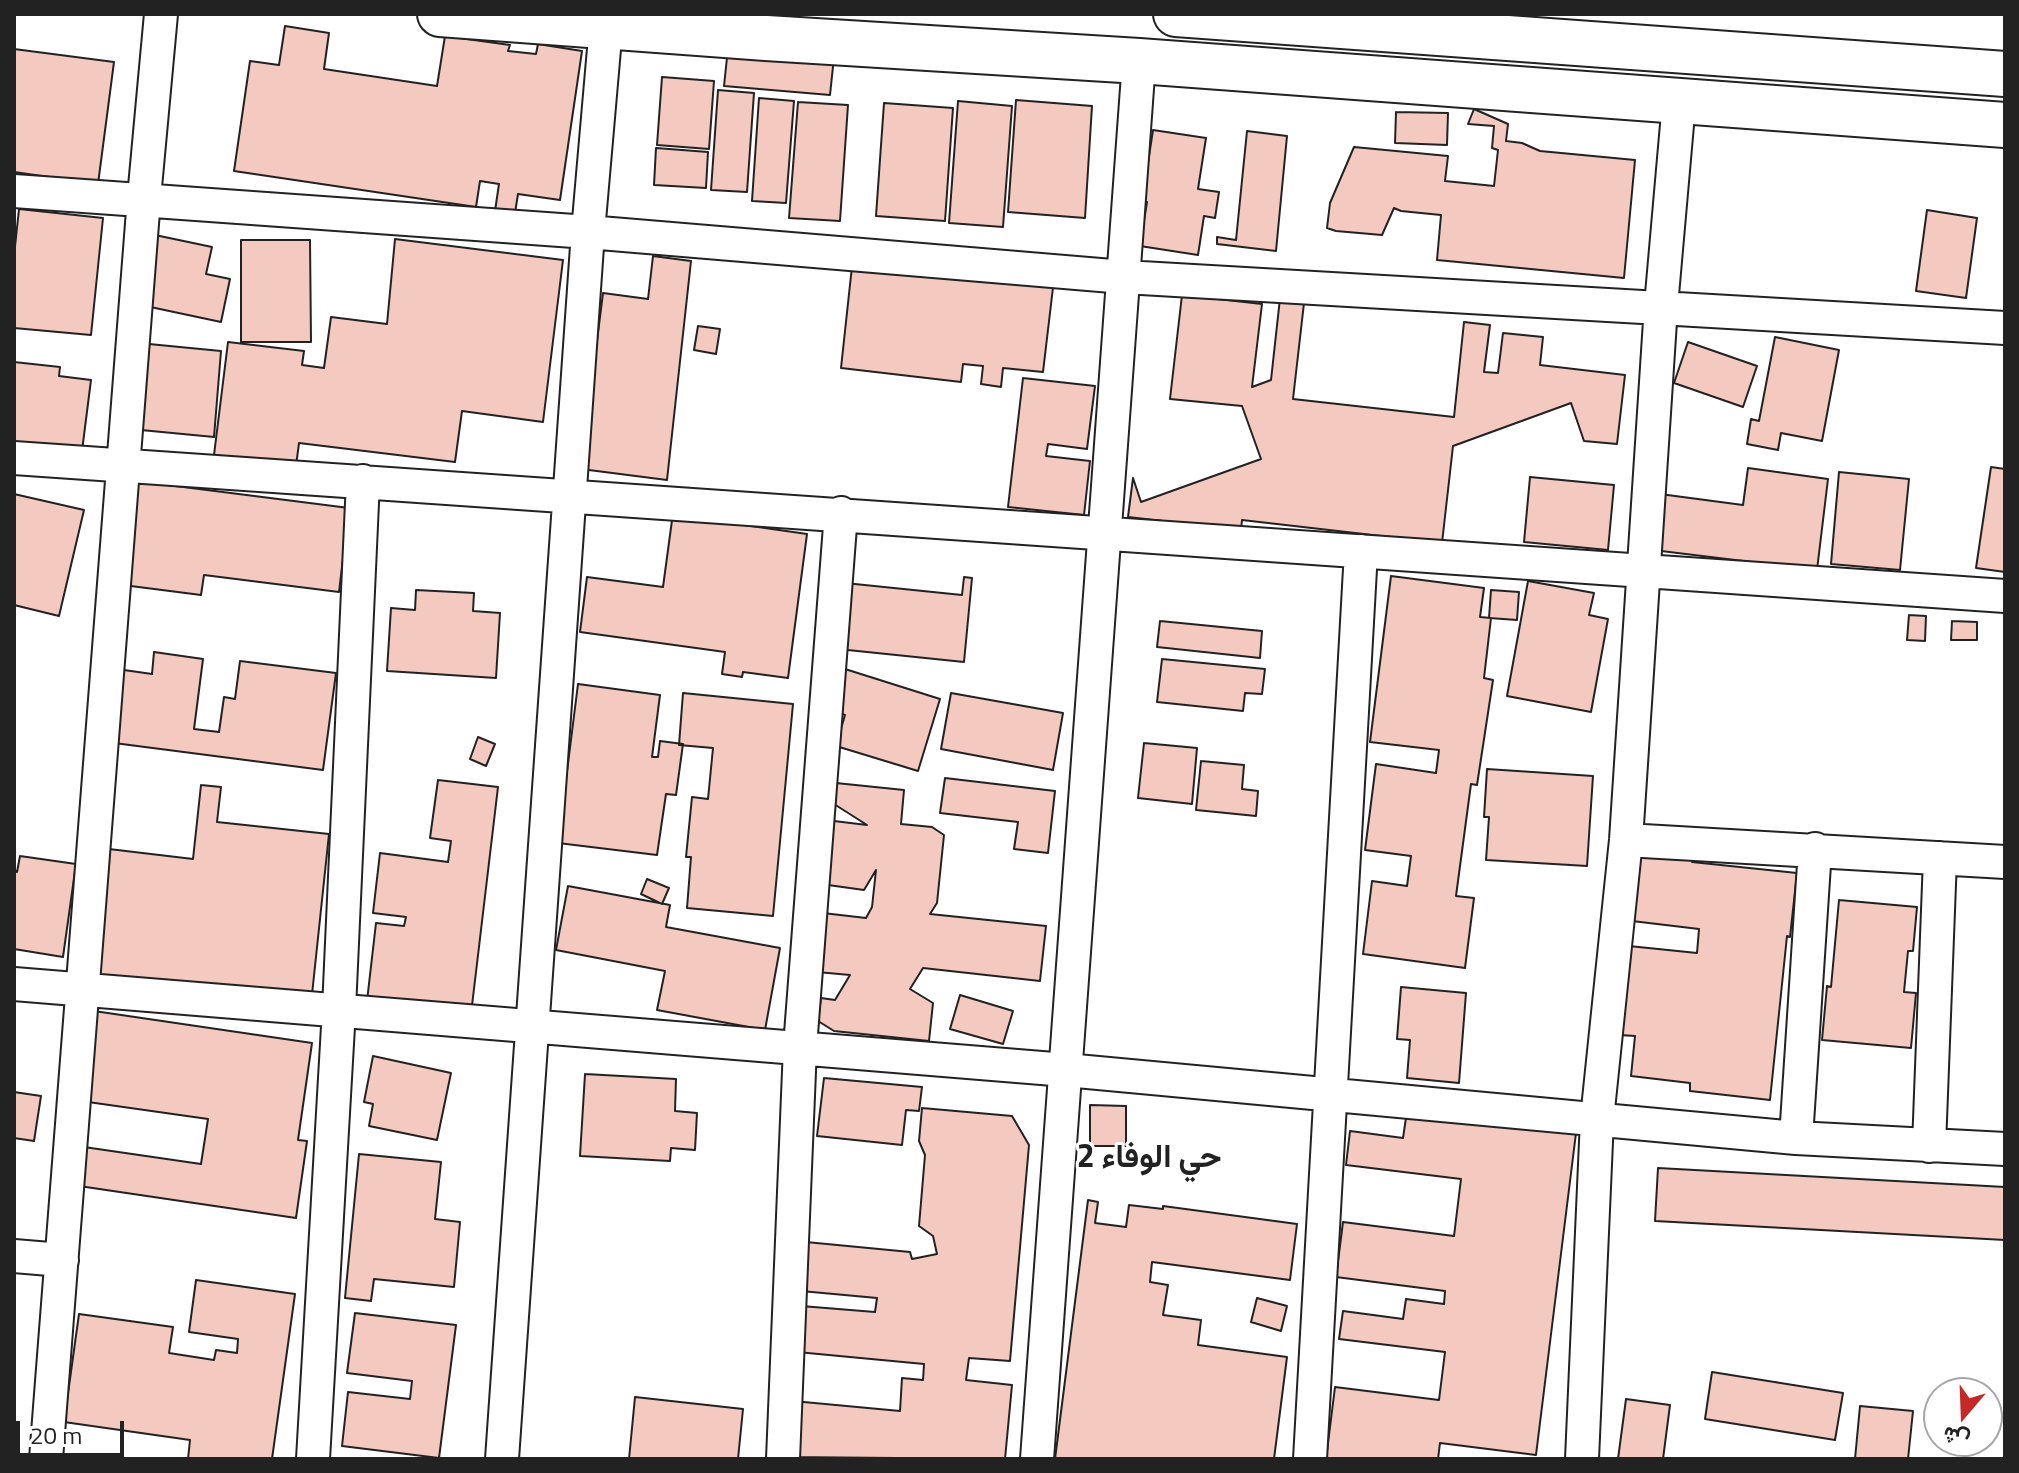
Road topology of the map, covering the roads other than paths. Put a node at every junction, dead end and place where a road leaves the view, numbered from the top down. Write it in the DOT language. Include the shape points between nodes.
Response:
graph roads {
  1 [pos="161,14"];
  2 [pos="440,14"];
  3 [pos="1176,14"];
  4 [pos="606,26"];
  5 [pos="766,26"];
  6 [pos="1139,61"];
  7 [pos="2005,74"];
  8 [pos="1679,102"];
  9 [pos="2005,125"];
  10 [pos="14,191"];
  11 [pos="144,198"];
  12 [pos="588,232"];
  13 [pos="1124,277"];
  14 [pos="1661,306"];
  15 [pos="2005,328"];
  16 [pos="14,458"];
  17 [pos="123,464"];
  18 [pos="363,481"];
  19 [pos="570,496"];
  20 [pos="841,513"];
  21 [pos="1106,534"];
  22 [pos="1361,551"];
  23 [pos="1643,571"];
  24 [pos="2005,596"];
  25 [pos="1626,840"];
  26 [pos="1815,849"];
  27 [pos="1940,858"];
  28 [pos="2005,862"];
  29 [pos="14,984"];
  30 [pos="83,988"];
  31 [pos="339,1009"];
  32 [pos="533,1026"];
  33 [pos="800,1047"];
  34 [pos="1066,1070"];
  35 [pos="1332,1093"];
  36 [pos="1597,1119"];
  37 [pos="1796,1138"];
  38 [pos="1929,1146"];
  39 [pos="2005,1149"];
  40 [pos="14,1256"];
  41 [pos="62,1260"];
  42 [pos="46,1459"];
  43 [pos="313,1459"];
  44 [pos="502,1459"];
  45 [pos="783,1459"];
  46 [pos="1037,1459"];
  47 [pos="1310,1459"];
  48 [pos="1582,1459"];
  1 -- 11 [label="street"];
  2 -- 4 [label="main road"];
  3 -- 7 [label="main road"];
  4 -- 5 [label="main road"];
  4 -- 12 [label="street"];
  5 -- 6 [label="main road"];
  6 -- 8 [label="main road"];
  6 -- 13 [label="street"];
  8 -- 9 [label="main road"];
  8 -- 14 [label="street"];
  10 -- 11 [label="street"];
  11 -- 12 [label="street"];
  11 -- 17 [label="street"];
  12 -- 13 [label="street"];
  12 -- 19 [label="street"];
  13 -- 14 [label="street"];
  13 -- 21 [label="street"];
  14 -- 15 [label="street"];
  14 -- 23 [label="street"];
  16 -- 17 [label="street"];
  17 -- 18 [label="street"];
  17 -- 30 [label="street"];
  18 -- 19 [label="street"];
  18 -- 31 [label="street"];
  19 -- 20 [label="street"];
  19 -- 32 [label="street"];
  20 -- 21 [label="street"];
  20 -- 33 [label="street"];
  21 -- 22 [label="street"];
  21 -- 34 [label="street"];
  22 -- 23 [label="street"];
  22 -- 35 [label="street"];
  23 -- 24 [label="street"];
  23 -- 25 [label="street"];
  25 -- 26 [label="street"];
  25 -- 36 [label="street"];
  26 -- 27 [label="street"];
  26 -- 37 [label="street"];
  27 -- 28 [label="street"];
  27 -- 38 [label="street"];
  29 -- 30 [label="street"];
  30 -- 31 [label="street"];
  30 -- 41 [label="street"];
  31 -- 32 [label="street"];
  31 -- 43 [label="street"];
  32 -- 33 [label="street"];
  32 -- 44 [label="street"];
  33 -- 34 [label="street"];
  33 -- 45 [label="street"];
  34 -- 35 [label="street"];
  34 -- 46 [label="street"];
  35 -- 36 [label="street"];
  35 -- 47 [label="street"];
  36 -- 37 [label="street"];
  36 -- 48 [label="street"];
  37 -- 38 [label="street"];
  38 -- 39 [label="street"];
  40 -- 41 [label="street"];
  41 -- 42 [label="street"];
}
